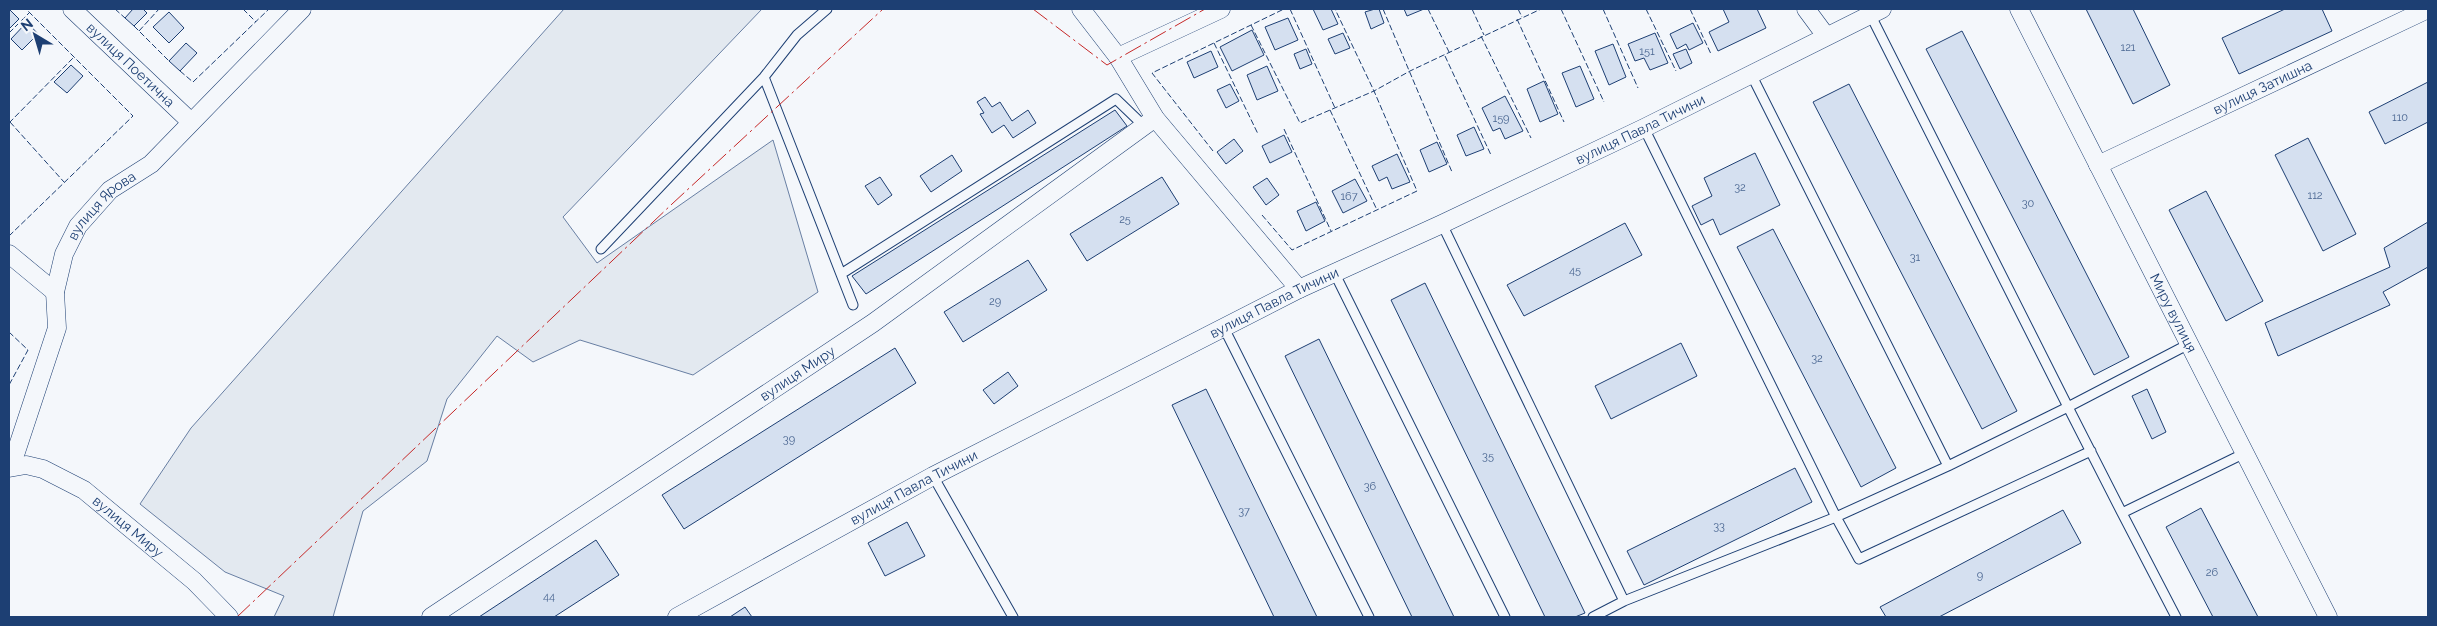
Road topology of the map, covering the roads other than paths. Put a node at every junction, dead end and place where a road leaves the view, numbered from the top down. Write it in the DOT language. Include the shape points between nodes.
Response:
graph roads {
  1 [pos="72,9"];
  2 [pos="302,9"];
  3 [pos="827,9"];
  4 [pos="1081,9"];
  5 [pos="1221,9"];
  6 [pos="1806,9"];
  7 [pos="2019,9"];
  8 [pos="2428,9"];
  9 [pos="1876,11"];
  10 [pos="1826,36"];
  11 [pos="1118,57"];
  12 [pos="1752,74"];
  13 [pos="764,77"];
  14 [pos="191,122"];
  15 [pos="1149,122"];
  16 [pos="1644,128"];
  17 [pos="2098,165"];
  18 [pos="1442,224"];
  19 [pos="601,249"];
  20 [pos="9,254"];
  21 [pos="841,274"];
  22 [pos="1335,274"];
  23 [pos="1300,289"];
  24 [pos="55,292"];
  25 [pos="853,305"];
  26 [pos="1224,328"];
  27 [pos="2189,344"];
  28 [pos="2068,407"];
  29 [pos="2091,452"];
  30 [pos="2245,453"];
  31 [pos="1948,466"];
  32 [pos="10,468"];
  33 [pos="933,476"];
  34 [pos="2122,513"];
  35 [pos="1836,517"];
  36 [pos="1624,602"];
  37 [pos="229,617"];
  38 [pos="431,617"];
  39 [pos="677,617"];
  40 [pos="1013,617"];
  41 [pos="1368,617"];
  42 [pos="1505,617"];
  43 [pos="1593,617"];
  44 [pos="2176,617"];
  45 [pos="2328,617"];
  1 -- 14 [label="street, вулиця Поетична"];
  2 -- 14 [label="street, вулиця Ярова"];
  3 -- 13 [label="lane" via="797,35"];
  4 -- 11 [label="street"];
  5 -- 11 [label="street"];
  6 -- 10 [label="street"];
  7 -- 17 [label="street, Миру вулиця"];
  8 -- 17 [label="street, вулиця Затишна"];
  9 -- 10 [label="street, вулиця Павла Тичини"];
  9 -- 28 [label="lane"];
  10 -- 12 [label="street, вулиця Павла Тичини"];
  11 -- 15 [label="street"];
  12 -- 16 [label="street, вулиця Павла Тичини"];
  12 -- 31 [label="lane"];
  13 -- 19 [label="lane"];
  13 -- 21 [label="lane"];
  14 -- 24 [label="street, вулиця Ярова" via="152,164 110,190 78,226 64,254"];
  15 -- 21 [label="lane" via="1116,99"];
  15 -- 23 [label="street"];
  15 -- 38 [label="street, вулиця Миру" via="873,323"];
  16 -- 18 [label="street, вулиця Павла Тичини"];
  16 -- 35 [label="lane"];
  17 -- 27 [label="street, Миру вулиця"];
  18 -- 22 [label="street, вулиця Павла Тичини"];
  18 -- 36 [label="lane"];
  20 -- 24 [label="street"];
  21 -- 25 [label="lane"];
  22 -- 23 [label="street, вулиця Павла Тичини"];
  22 -- 42 [label="lane"];
  23 -- 26 [label="street, вулиця Павла Тичини"];
  24 -- 32 [label="street, вулиця Ярова" via="57,328"];
  26 -- 33 [label="street, вулиця Павла Тичини"];
  26 -- 41 [label="lane"];
  27 -- 28 [label="lane"];
  27 -- 30 [label="street, Миру вулиця"];
  28 -- 29 [label="lane"];
  28 -- 31 [label="lane"];
  29 -- 34 [label="lane"];
  29 -- 35 [label="lane" via="1859,559"];
  30 -- 34 [label="lane"];
  30 -- 45 [label="street, Миру вулиця"];
  31 -- 35 [label="lane"];
  32 -- 37 [label="street, вулиця Миру" via="26,465 43,469 84,490 194,581"];
  33 -- 39 [label="street, вулиця Павла Тичини"];
  33 -- 40 [label="lane"];
  34 -- 44 [label="lane"];
  35 -- 36 [label="lane"];
  36 -- 43 [label="lane"];
}
